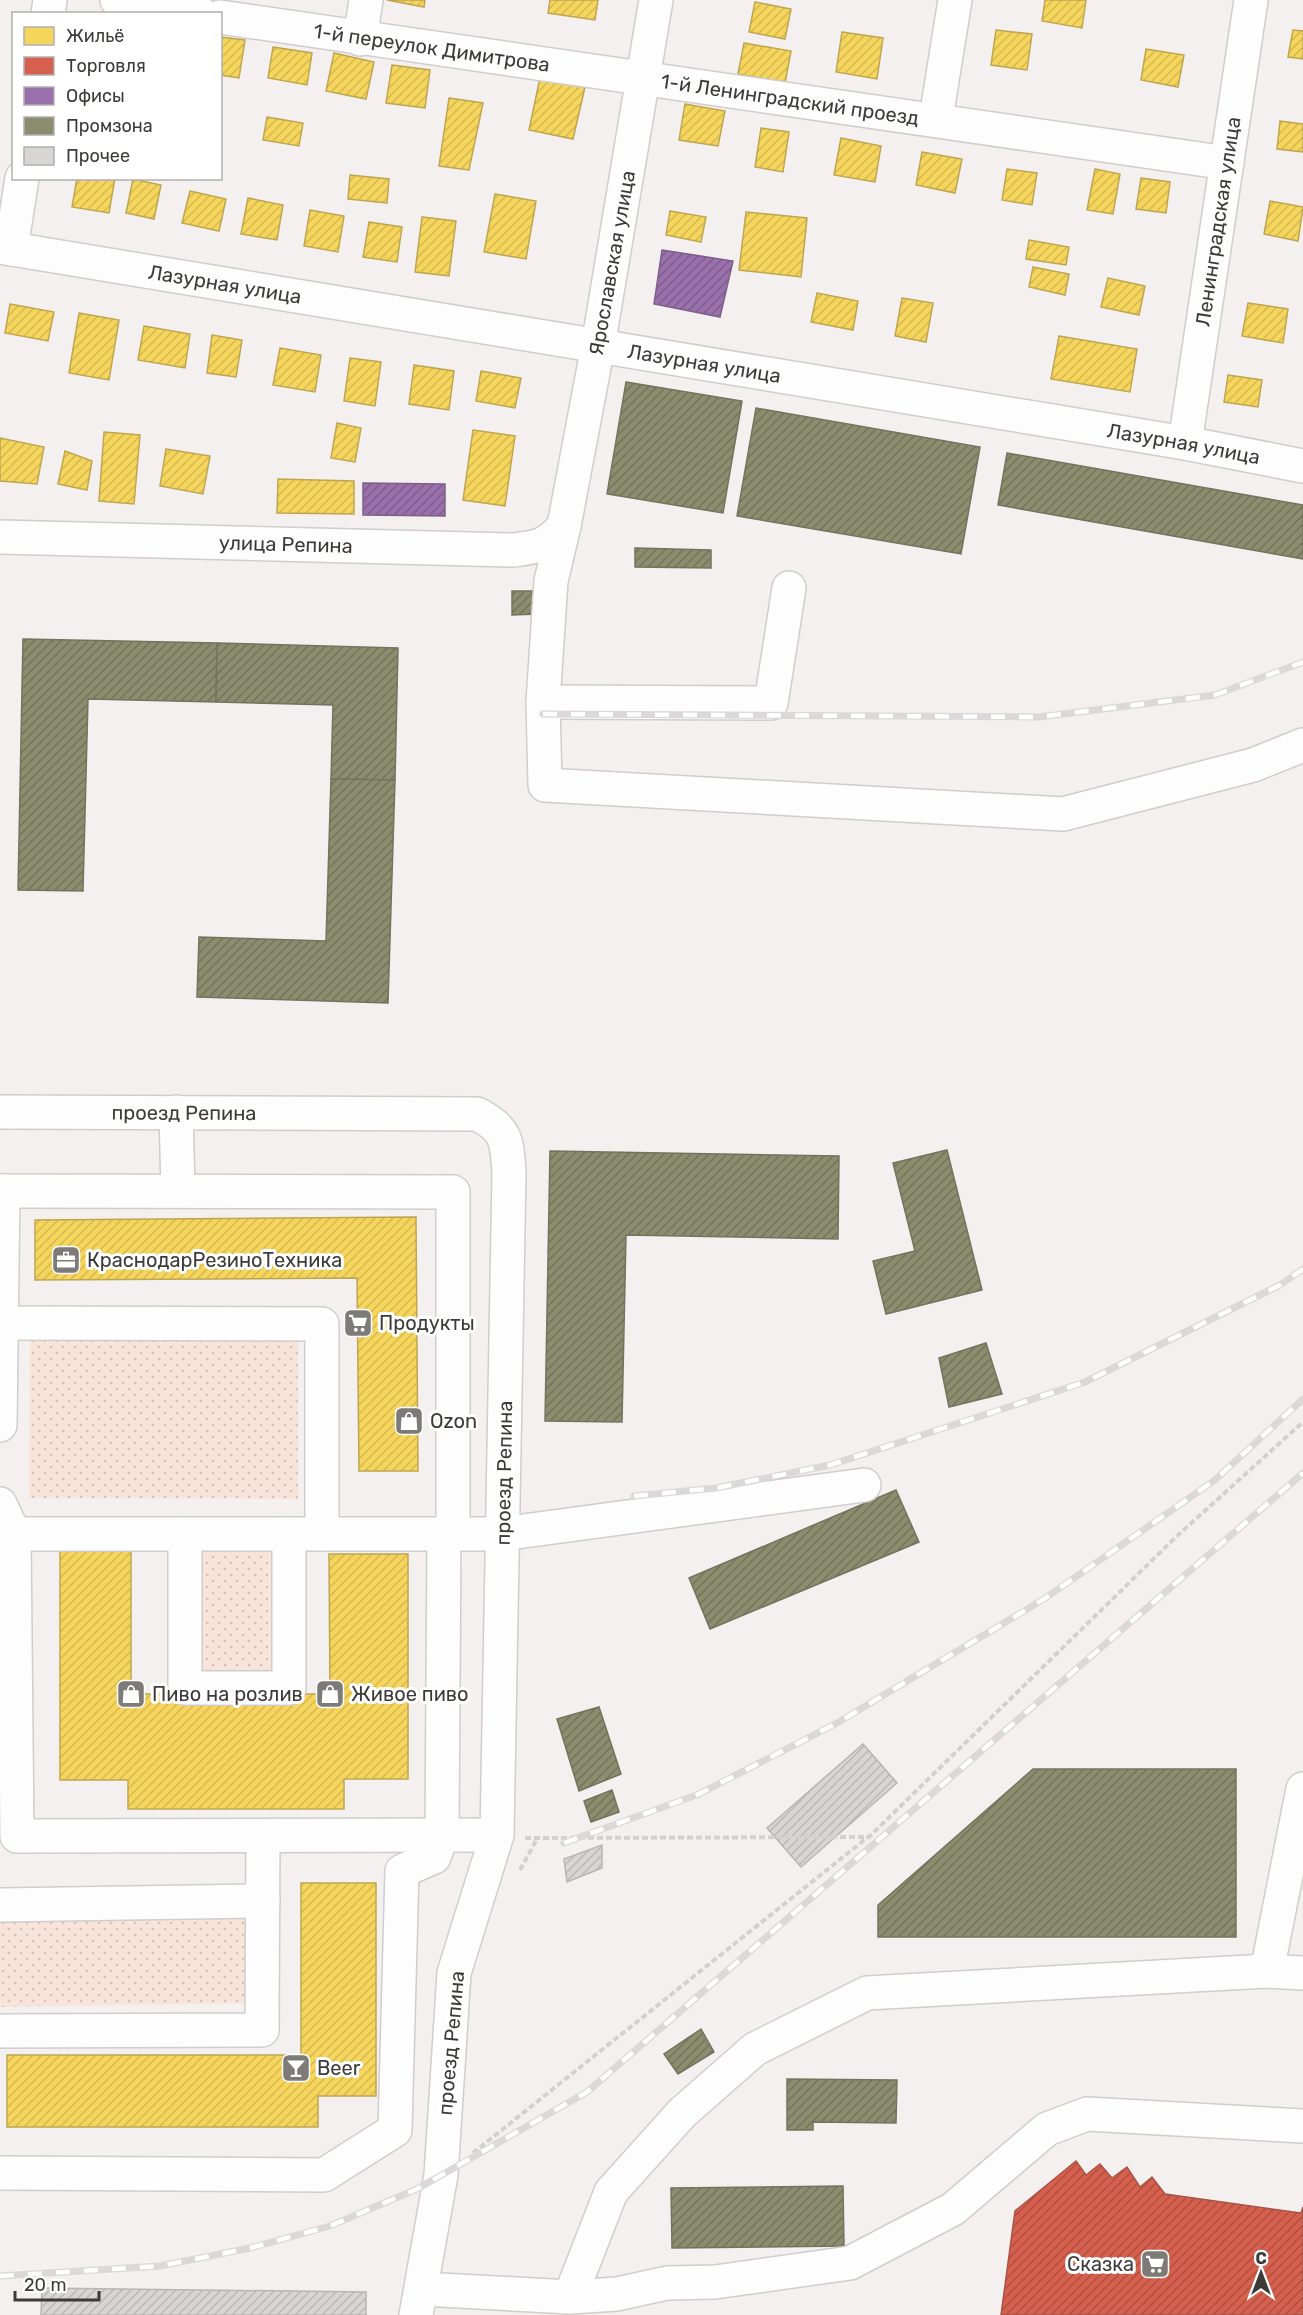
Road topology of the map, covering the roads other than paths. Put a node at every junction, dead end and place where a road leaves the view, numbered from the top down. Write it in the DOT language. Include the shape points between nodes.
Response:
graph roads {
  1 [pos="117,0"];
  2 [pos="366,0"];
  3 [pos="656,0"];
  4 [pos="955,0"];
  5 [pos="1251,0"];
  6 [pos="189,12"];
  7 [pos="222,16"];
  8 [pos="360,39"];
  9 [pos="644,79"];
  10 [pos="936,118"];
  11 [pos="1227,163"];
  12 [pos="22,180"];
  13 [pos="6,248"];
  14 [pos="598,346"];
  15 [pos="1185,443"];
  16 [pos="1303,466"];
  17 [pos="564,526"];
  18 [pos="0,537"];
  19 [pos="789,588"];
  20 [pos="543,702"];
  21 [pos="1303,745"];
  22 [pos="0,1112"];
  23 [pos="176,1112"];
  24 [pos="1,1191"];
  25 [pos="178,1191"];
  26 [pos="1,1323"];
  27 [pos="0,1425"];
  28 [pos="864,1485"];
  29 [pos="0,1504"];
  30 [pos="14,1534"];
  31 [pos="185,1534"];
  32 [pos="289,1534"];
  33 [pos="322,1534"];
  34 [pos="502,1534"];
  35 [pos="449,1535"];
  36 [pos="7,1657"];
  37 [pos="1303,1789"];
  38 [pos="442,1835"];
  39 [pos="497,1835"];
  40 [pos="263,1836"];
  41 [pos="263,1901"];
  42 [pos="0,1905"];
  43 [pos="1267,1971"];
  44 [pos="1303,1973"];
  45 [pos="0,2031"];
  46 [pos="1303,2126"];
  47 [pos="0,2173"];
  48 [pos="570,2297"];
  49 [pos="419,2302"];
  1 -- 6 [label="street"];
  2 -- 8 [label="street"];
  3 -- 9 [label="street, Ярославская улица"];
  4 -- 10 [label="street, 1-й Ленинградский проезд"];
  5 -- 11 [label="street, Ленинградская улица"];
  7 -- 8 [label="street, 1-й переулок Димитрова"];
  8 -- 9 [label="street, 1-й переулок Димитрова"];
  9 -- 10 [label="street, 1-й Ленинградский проезд"];
  9 -- 14 [label="street, Ярославская улица"];
  10 -- 11 [label="street, 1-й Ленинградский проезд"];
  11 -- 15 [label="street, Ленинградская улица"];
  12 -- 13 [label="street"];
  13 -- 14 [label="street, Лазурная улица"];
  14 -- 15 [label="street, Лазурная улица"];
  14 -- 17 [label="street, Ярославская улица"];
  15 -- 16 [label="street, Лазурная улица"];
  17 -- 18 [label="street, улица Репина" via="552,541 514,550"];
  17 -- 20 [label="street, Ярославская улица" via="551,581"];
  19 -- 20 [label="street" via="771,703"];
  20 -- 21 [label="street, Ярославская улица" via="545,785 556,786 1063,814 1254,765"];
  22 -- 23 [label="street, проезд Репина"];
  23 -- 25 [label="street"];
  23 -- 34 [label="street, проезд Репина" via="477,1114 495,1123 506,1139 509,1173"];
  24 -- 25 [label="street"];
  24 -- 26 [label="street"];
  25 -- 35 [label="street" via="453,1191"];
  26 -- 27 [label="street"];
  26 -- 33 [label="street" via="322,1324"];
  28 -- 34 [label="street"];
  29 -- 30 [label="street"];
  30 -- 31 [label="street"];
  30 -- 36 [label="street"];
  31 -- 32 [label="street"];
  31 -- 32 [label="street" via="185,1688 289,1688"];
  32 -- 33 [label="street"];
  33 -- 35 [label="street"];
  34 -- 35 [label="street"];
  34 -- 39 [label="street, проезд Репина"];
  35 -- 38 [label="street"];
  36 -- 40 [label="street" via="17,1836"];
  37 -- 43 [label="street"];
  38 -- 39 [label="street"];
  38 -- 40 [label="street"];
  38 -- 47 [label="street" via="435,1857 402,1871 395,2130 324,2175"];
  39 -- 49 [label="street, проезд Репина" via="454,1973 441,2175"];
  40 -- 41 [label="street"];
  41 -- 42 [label="street"];
  41 -- 45 [label="street" via="262,2030"];
  43 -- 44 [label="street"];
  43 -- 48 [label="street" via="867,1993 755,2049 682,2113 611,2192"];
  46 -- 48 [label="street" via="1087,2114 1047,2129 953,2209 850,2263"];
  48 -- 49 [label="street"];
}
